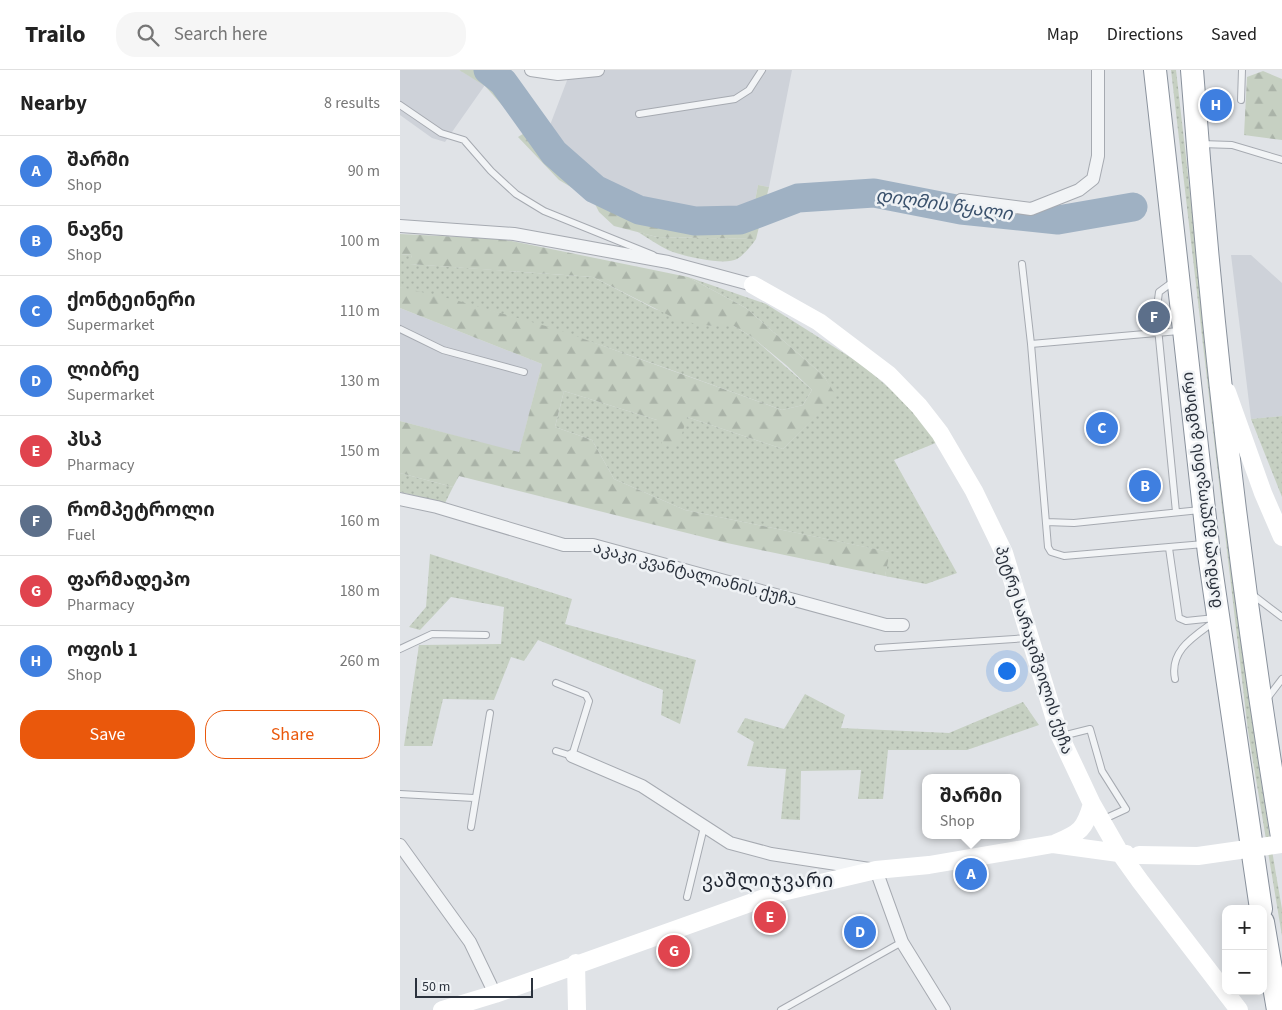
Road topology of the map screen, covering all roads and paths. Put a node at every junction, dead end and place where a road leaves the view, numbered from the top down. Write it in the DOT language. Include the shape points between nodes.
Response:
graph roads {
  1 [pos="531,70"];
  2 [pos="598,70"];
  3 [pos="762,70"];
  4 [pos="1098,70"];
  5 [pos="1154,70"];
  6 [pos="1192,70"];
  7 [pos="1242,70"];
  8 [pos="1241,100"];
  9 [pos="400,105"];
  10 [pos="639,114"];
  11 [pos="1198,152"];
  12 [pos="1282,160"];
  13 [pos="961,200"];
  14 [pos="400,226"];
  15 [pos="668,262"];
  16 [pos="1022,264"];
  17 [pos="1176,273"];
  18 [pos="753,285"];
  19 [pos="1157,307"];
  20 [pos="400,330"];
  21 [pos="1158,330"];
  22 [pos="1183,330"];
  23 [pos="1031,344"];
  24 [pos="1220,371"];
  25 [pos="524,372"];
  26 [pos="400,499"];
  27 [pos="1203,509"];
  28 [pos="1176,512"];
  29 [pos="1046,522"];
  30 [pos="1282,537"];
  31 [pos="1208,544"];
  32 [pos="1169,548"];
  33 [pos="1245,588"];
  34 [pos="1282,617"];
  35 [pos="1218,618"];
  36 [pos="902,625"];
  37 [pos="486,635"];
  38 [pos="1031,638"];
  39 [pos="878,648"];
  40 [pos="400,649"];
  41 [pos="1175,679"];
  42 [pos="1282,679"];
  43 [pos="556,683"];
  44 [pos="1261,707"];
  45 [pos="490,713"];
  46 [pos="1060,736"];
  47 [pos="556,751"];
  48 [pos="572,756"];
  49 [pos="400,794"];
  50 [pos="474,798"];
  51 [pos="1092,804"];
  52 [pos="1102,821"];
  53 [pos="471,827"];
  54 [pos="704,827"];
  55 [pos="1282,837"];
  56 [pos="1054,844"];
  57 [pos="1282,844"];
  58 [pos="400,845"];
  59 [pos="1120,853"];
  60 [pos="876,870"];
  61 [pos="687,897"];
  62 [pos="1260,905"];
  63 [pos="902,942"];
  64 [pos="1267,945"];
  65 [pos="576,963"];
  66 [pos="495,994"];
  67 [pos="442,1010"];
  68 [pos="577,1010"];
  69 [pos="781,1010"];
  70 [pos="944,1010"];
  71 [pos="1239,1010"];
  72 [pos="1278,1010"];
  1 -- 2 [label="street" via="558,74"];
  3 -- 10 [label="lane" via="749,90 735,99"];
  4 -- 13 [label="street" via="1098,156 1093,179 1078,190 1031,209"];
  5 -- 17 [label="highway, მარშალ გელოვანის გამზირი"];
  6 -- 11 [label="highway, მარშალ გელოვანის გამზირი"];
  7 -- 8 [label="lane"];
  9 -- 15 [label="lane" via="441,133 464,140 516,194 544,211"];
  11 -- 12 [label="lane" via="1232,145"];
  11 -- 24 [label="highway, მარშალ გელოვანის გამზირი"];
  14 -- 15 [label="street, პეტრე სარაჯიშვილის ქუჩა" via="514,234"];
  15 -- 18 [label="street, პეტრე სარაჯიშვილის ქუჩა"];
  16 -- 23 [label="lane"];
  17 -- 19 [label="lane" via="1159,292"];
  17 -- 22 [label="highway, მარშალ გელოვანის გამზირი"];
  18 -- 38 [label="main road, პეტრე სარაჯიშვილის ქუჩა" via="819,322 889,375 925,413 974,491 1008,563"];
  20 -- 25 [label="lane" via="443,350"];
  21 -- 22 [label="lane"];
  21 -- 23 [label="lane"];
  21 -- 28 [label="lane"];
  22 -- 27 [label="highway, მარშალ გელოვანის გამზირი"];
  23 -- 29 [label="lane"];
  24 -- 30 [label="main road"];
  24 -- 33 [label="highway, მარშალ გელოვანის გამზირი"];
  26 -- 36 [label="street, აკაკი კვანტალიანის ქუჩა" via="564,545 593,545 886,625"];
  27 -- 28 [label="lane"];
  27 -- 31 [label="highway, მარშალ გელოვანის გამზირი"];
  28 -- 29 [label="lane" via="1074,523"];
  29 -- 32 [label="lane" via="1048,546 1056,555"];
  31 -- 32 [label="lane"];
  31 -- 35 [label="highway, მარშალ გელოვანის გამზირი"];
  32 -- 35 [label="lane" via="1179,618 1186,621"];
  33 -- 34 [label="lane"];
  33 -- 44 [label="highway, მარშალ გელოვანის გამზირი"];
  35 -- 41 [label="lane" via="1181,648 1174,660"];
  35 -- 62 [label="highway, მარშალ გელოვანის გამზირი"];
  37 -- 40 [label="lane" via="432,634"];
  38 -- 39 [label="lane"];
  38 -- 46 [label="main road, პეტრე სარაჯიშვილის ქუჩა"];
  42 -- 44 [label="lane"];
  43 -- 48 [label="lane" via="588,696"];
  44 -- 55 [label="highway, მარშალ გელოვანის გამზირი"];
  45 -- 50 [label="lane"];
  46 -- 51 [label="main road, პეტრე სარაჯიშვილის ქუჩა"];
  46 -- 52 [label="lane" via="1090,729 1102,771 1126,809"];
  47 -- 48 [label="lane"];
  48 -- 54 [label="street" via="642,786"];
  49 -- 50 [label="lane"];
  50 -- 53 [label="lane"];
  51 -- 52 [label="main road, პეტრე სარაჯიშვილის ქუჩა"];
  51 -- 56 [label="main road" via="1082,830"];
  52 -- 59 [label="main road, პეტრე სარაჯიშვილის ქუჩა"];
  54 -- 60 [label="street" via="730,843 771,854"];
  54 -- 61 [label="lane"];
  56 -- 59 [label="main road"];
  56 -- 60 [label="main road" via="929,865"];
  57 -- 59 [label="main road, bridge" via="1198,856"];
  58 -- 66 [label="street" via="470,942"];
  59 -- 71 [label="main road, პეტრე სარაჯიშვილის ქუჩა"];
  60 -- 63 [label="street"];
  60 -- 65 [label="main road" via="778,893"];
  63 -- 69 [label="lane"];
  63 -- 70 [label="street"];
  64 -- 72 [label="highway"];
  65 -- 66 [label="main road"];
  65 -- 68 [label="main road"];
  66 -- 67 [label="main road"];
}
